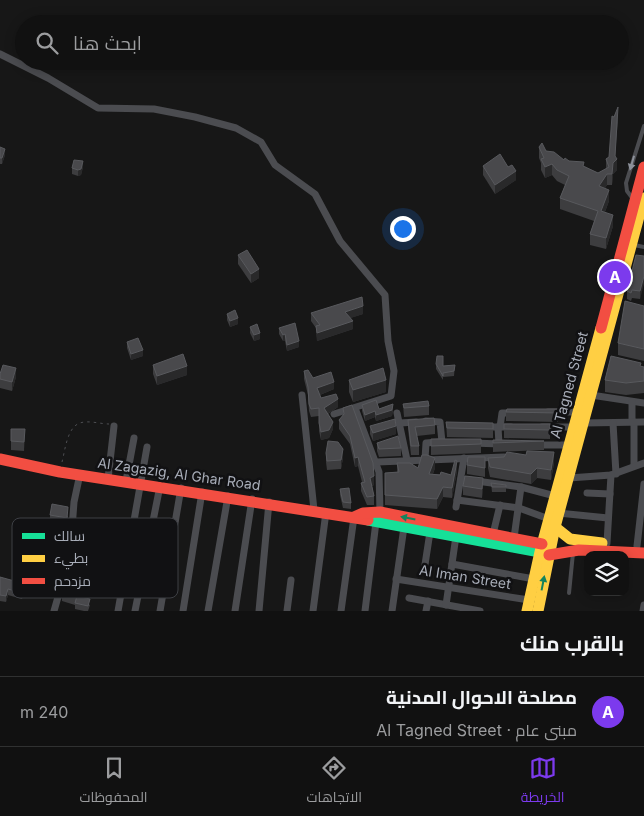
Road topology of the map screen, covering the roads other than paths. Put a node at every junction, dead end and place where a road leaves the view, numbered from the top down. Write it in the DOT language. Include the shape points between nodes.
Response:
graph roads {
  1 [pos="0,54"];
  2 [pos="15,61"];
  3 [pos="35,70"];
  4 [pos="644,126"];
  5 [pos="644,167"];
  6 [pos="642,176"];
  7 [pos="639,199"];
  8 [pos="640,226"];
  9 [pos="644,247"];
  10 [pos="632,252"];
  11 [pos="302,396"];
  12 [pos="591,396"];
  13 [pos="632,402"];
  14 [pos="644,402"];
  15 [pos="355,408"];
  16 [pos="523,412"];
  17 [pos="541,412"];
  18 [pos="578,412"];
  19 [pos="334,414"];
  20 [pos="399,419"];
  21 [pos="632,422"];
  22 [pos="644,422"];
  23 [pos="390,423"];
  24 [pos="613,423"];
  25 [pos="579,425"];
  26 [pos="114,426"];
  27 [pos="442,426"];
  28 [pos="451,426"];
  29 [pos="479,427"];
  30 [pos="499,427"];
  31 [pos="518,427"];
  32 [pos="537,427"];
  33 [pos="373,428"];
  34 [pos="364,430"];
  35 [pos="403,437"];
  36 [pos="134,438"];
  37 [pos="395,440"];
  38 [pos="442,442"];
  39 [pos="452,442"];
  40 [pos="462,443"];
  41 [pos="491,444"];
  42 [pos="499,444"];
  43 [pos="509,444"];
  44 [pos="529,444"];
  45 [pos="379,445"];
  46 [pos="147,447"];
  47 [pos="371,447"];
  48 [pos="564,452"];
  49 [pos="508,457"];
  50 [pos="464,458"];
  51 [pos="489,458"];
  52 [pos="0,459"];
  53 [pos="425,459"];
  54 [pos="408,460"];
  55 [pos="376,462"];
  56 [pos="644,463"];
  57 [pos="634,465"];
  58 [pos="80,474"];
  59 [pos="613,475"];
  60 [pos="569,478"];
  61 [pos="108,479"];
  62 [pos="461,479"];
  63 [pos="126,482"];
  64 [pos="141,483"];
  65 [pos="644,484"];
  66 [pos="160,486"];
  67 [pos="521,487"];
  68 [pos="181,488"];
  69 [pos="644,488"];
  70 [pos="202,492"];
  71 [pos="586,493"];
  72 [pos="610,494"];
  73 [pos="228,496"];
  74 [pos="555,496"];
  75 [pos="252,499"];
  76 [pos="269,502"];
  77 [pos="500,506"];
  78 [pos="518,508"];
  79 [pos="314,510"];
  80 [pos="326,512"];
  81 [pos="354,517"];
  82 [pos="378,517"];
  83 [pos="73,518"];
  84 [pos="135,518"];
  85 [pos="154,518"];
  86 [pos="176,518"];
  87 [pos="608,518"];
  88 [pos="554,519"];
  89 [pos="642,519"];
  90 [pos="404,527"];
  91 [pos="430,532"];
  92 [pos="493,534"];
  93 [pos="456,536"];
  94 [pos="514,538"];
  95 [pos="642,548"];
  96 [pos="543,550"];
  97 [pos="573,550"];
  98 [pos="609,550"];
  99 [pos="452,564"];
  100 [pos="424,570"];
  101 [pos="396,579"];
  102 [pos="534,579"];
  103 [pos="292,580"];
  104 [pos="449,587"];
  105 [pos="568,593"];
  106 [pos="58,598"];
  107 [pos="120,598"];
  108 [pos="138,598"];
  109 [pos="162,598"];
  110 [pos="409,598"];
  111 [pos="428,602"];
  112 [pos="644,605"];
  113 [pos="528,606"];
  114 [pos="449,607"];
  115 [pos="54,611"];
  116 [pos="118,611"];
  117 [pos="135,611"];
  118 [pos="160,611"];
  119 [pos="183,611"];
  120 [pos="208,611"];
  121 [pos="235,611"];
  122 [pos="259,611"];
  123 [pos="287,611"];
  124 [pos="313,611"];
  125 [pos="341,611"];
  126 [pos="365,611"];
  127 [pos="392,611"];
  128 [pos="426,611"];
  129 [pos="477,611"];
  130 [pos="538,611"];
  131 [pos="643,611"];
  1 -- 2 [label="street"];
  3 -- 15 [label="street" via="98,108 154,109 236,128 261,142 275,165 315,194 340,241 385,295 394,371 392,394"];
  4 -- 7 [label="lane, one-way" via="626,183 627,191"];
  5 -- 6 [label="main road, Al Tagned Street"];
  6 -- 7 [label="main road, Al Tagned Street"];
  7 -- 8 [label="main road, Al Tagned Street"];
  7 -- 18 [label="main road, Al Tagned Street"];
  8 -- 10 [label="main road, Al Tagned Street"];
  9 -- 10 [label="lane"];
  10 -- 12 [label="main road, Al Tagned Street" via="620,304"];
  11 -- 79 [label="street"];
  12 -- 13 [label="street"];
  12 -- 25 [label="main road, Al Tagned Street"];
  13 -- 14 [label="street"];
  13 -- 21 [label="street"];
  15 -- 19 [label="street"];
  15 -- 34 [label="street"];
  16 -- 30 [label="street" via="502,413"];
  17 -- 18 [label="street"];
  18 -- 25 [label="main road, Al Tagned Street"];
  20 -- 23 [label="street"];
  20 -- 27 [label="street" via="436,420"];
  20 -- 35 [label="street"];
  21 -- 22 [label="street"];
  21 -- 24 [label="street"];
  21 -- 57 [label="street"];
  24 -- 25 [label="street"];
  24 -- 59 [label="street"];
  25 -- 32 [label="street"];
  25 -- 48 [label="main road, Al Tagned Street"];
  25 -- 60 [label="main road, Al Tagned Street"];
  26 -- 61 [label="street"];
  27 -- 28 [label="street"];
  27 -- 38 [label="street"];
  29 -- 30 [label="street"];
  30 -- 31 [label="street"];
  30 -- 42 [label="street"];
  33 -- 34 [label="street"];
  34 -- 47 [label="street"];
  35 -- 37 [label="street"];
  35 -- 54 [label="street"];
  36 -- 63 [label="street"];
  38 -- 39 [label="street"];
  38 -- 53 [label="street" via="426,443"];
  40 -- 41 [label="street"];
  41 -- 42 [label="street"];
  41 -- 51 [label="street"];
  42 -- 43 [label="street"];
  44 -- 48 [label="street"];
  45 -- 47 [label="street"];
  46 -- 64 [label="street"];
  47 -- 55 [label="street"];
  48 -- 74 [label="main road, Al Tagned Street"];
  49 -- 51 [label="street"];
  50 -- 51 [label="street"];
  50 -- 53 [label="street"];
  50 -- 62 [label="street"];
  52 -- 58 [label="main road, Al Zagazig, Al Ghar Road"];
  53 -- 54 [label="street"];
  54 -- 55 [label="street"];
  55 -- 82 [label="street" via="380,478"];
  56 -- 57 [label="street"];
  57 -- 59 [label="street"];
  58 -- 61 [label="main road, Al Zagazig, Al Ghar Road"];
  58 -- 83 [label="street"];
  59 -- 60 [label="street"];
  59 -- 72 [label="street"];
  60 -- 88 [label="main road, Al Tagned Street"];
  61 -- 63 [label="main road, Al Zagazig, Al Ghar Road"];
  62 -- 67 [label="street"];
  62 -- 77 [label="street" via="456,503"];
  63 -- 64 [label="main road, Al Zagazig, Al Ghar Road"];
  64 -- 66 [label="main road, Al Zagazig, Al Ghar Road"];
  64 -- 84 [label="street"];
  65 -- 69 [label="street"];
  66 -- 68 [label="main road, Al Zagazig, Al Ghar Road"];
  66 -- 85 [label="street"];
  67 -- 74 [label="street"];
  67 -- 78 [label="street"];
  68 -- 70 [label="main road, Al Zagazig, Al Ghar Road"];
  68 -- 86 [label="street"];
  69 -- 89 [label="street"];
  70 -- 73 [label="main road, Al Zagazig, Al Ghar Road"];
  70 -- 119 [label="street"];
  71 -- 72 [label="street"];
  72 -- 87 [label="street"];
  73 -- 75 [label="main road, Al Zagazig, Al Ghar Road"];
  73 -- 120 [label="street"];
  74 -- 88 [label="main road, Al Tagned Street"];
  75 -- 76 [label="main road, Al Zagazig, Al Ghar Road"];
  75 -- 121 [label="street"];
  76 -- 79 [label="main road, Al Zagazig, Al Ghar Road"];
  76 -- 122 [label="street"];
  77 -- 78 [label="street"];
  77 -- 92 [label="street"];
  78 -- 88 [label="street"];
  78 -- 94 [label="street"];
  79 -- 80 [label="main road, Al Zagazig, Al Ghar Road"];
  80 -- 81 [label="main road, Al Zagazig, Al Ghar Road"];
  80 -- 124 [label="street"];
  81 -- 82 [label="main road, Al Zagazig, Al Ghar Road" via="362,513"];
  81 -- 125 [label="street"];
  82 -- 90 [label="main road, Al Zagazig, Al Ghar Road"];
  92 -- 82 [label="main road, Al Zagazig, Al Ghar Road, one-way"];
  82 -- 126 [label="street"];
  87 -- 88 [label="street"];
  87 -- 98 [label="street"];
  88 -- 96 [label="main road, Al Tagned Street"];
  88 -- 98 [label="main road" via="559,533 572,541"];
  89 -- 95 [label="street"];
  90 -- 91 [label="main road, Al Zagazig, Al Ghar Road"];
  90 -- 101 [label="street"];
  91 -- 93 [label="main road, Al Zagazig, Al Ghar Road"];
  91 -- 100 [label="street"];
  92 -- 94 [label="main road, Al Zagazig, Al Ghar Road"];
  93 -- 96 [label="main road, Al Zagazig, Al Ghar Road"];
  93 -- 99 [label="street"];
  94 -- 96 [label="main road, Al Zagazig, Al Ghar Road"];
  95 -- 98 [label="main road"];
  96 -- 97 [label="main road"];
  96 -- 102 [label="main road, Al Tagned Street"];
  130 -- 96 [label="main road, Al Tagned Street, one-way"];
  97 -- 98 [label="main road"];
  97 -- 105 [label="lane"];
  99 -- 102 [label="street"];
  99 -- 104 [label="street"];
  101 -- 104 [label="street, Al Iman Street"];
  101 -- 127 [label="street"];
  102 -- 113 [label="main road, Al Tagned Street"];
  103 -- 123 [label="street"];
  104 -- 113 [label="street, Al Iman Street"];
  104 -- 114 [label="street"];
  106 -- 115 [label="street"];
  107 -- 116 [label="street"];
  108 -- 117 [label="street"];
  109 -- 118 [label="street"];
  110 -- 111 [label="street"];
  111 -- 114 [label="street"];
  111 -- 128 [label="street"];
  112 -- 131 [label="street"];
  114 -- 129 [label="street"];
}
